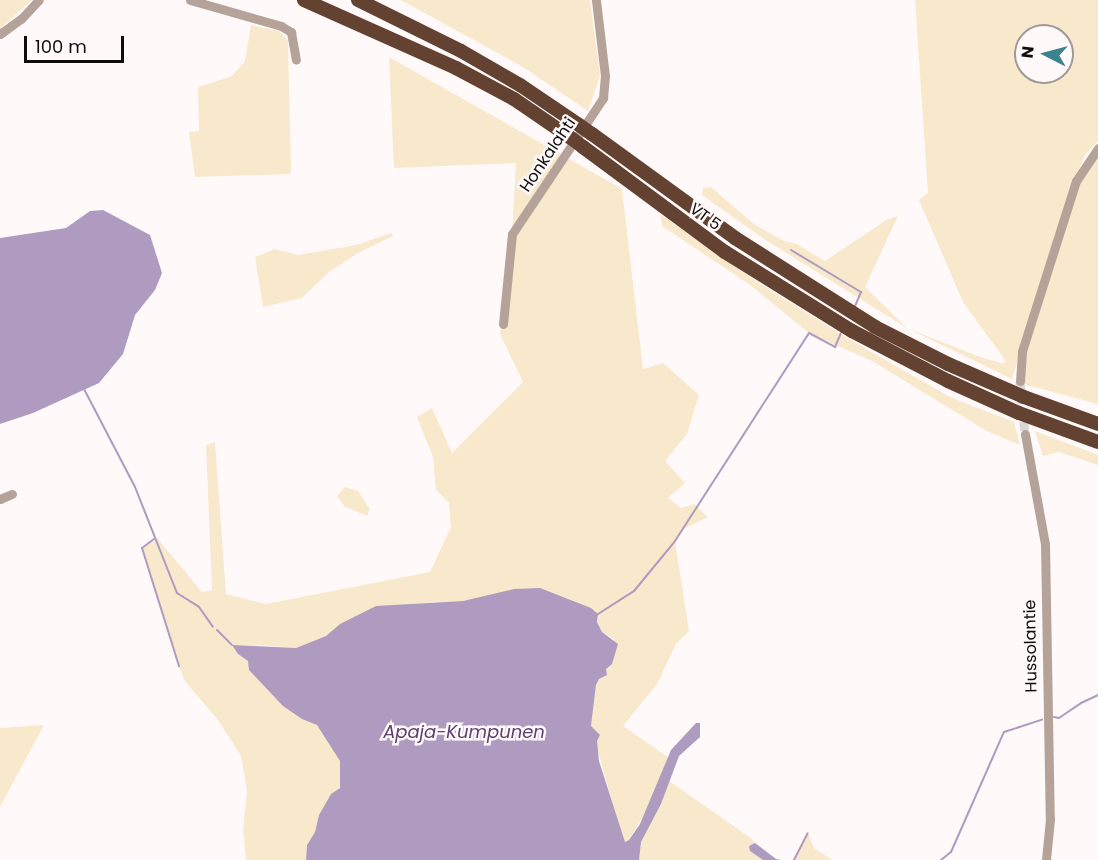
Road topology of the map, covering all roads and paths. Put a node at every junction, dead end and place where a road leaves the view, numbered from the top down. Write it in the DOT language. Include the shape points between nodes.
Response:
graph roads {
  1 [pos="39,0"];
  2 [pos="190,0"];
  3 [pos="304,0"];
  4 [pos="358,0"];
  5 [pos="596,0"];
  6 [pos="0,34"];
  7 [pos="296,60"];
  8 [pos="1098,148"];
  9 [pos="503,324"];
  10 [pos="1020,381"];
  11 [pos="1098,424"];
  12 [pos="1025,434"];
  13 [pos="1098,442"];
  14 [pos="12,494"];
  15 [pos="0,500"];
  16 [pos="1046,860"];
  1 -- 6 [label="street"];
  2 -- 7 [label="street" via="281,26 291,32"];
  3 -- 13 [label="highway, VT 5, bridge" via="456,68 514,99 725,252 852,331 998,404"];
  4 -- 11 [label="highway, VT 5, bridge" via="520,85 735,238 875,327 1024,398"];
  5 -- 9 [label="street, Honkalahti" via="605,76 603,98 512,234"];
  8 -- 10 [label="street" via="1076,181 1022,351"];
  12 -- 16 [label="street, Hussolantie" via="1045,544 1050,819"];
  14 -- 15 [label="street"];
}
